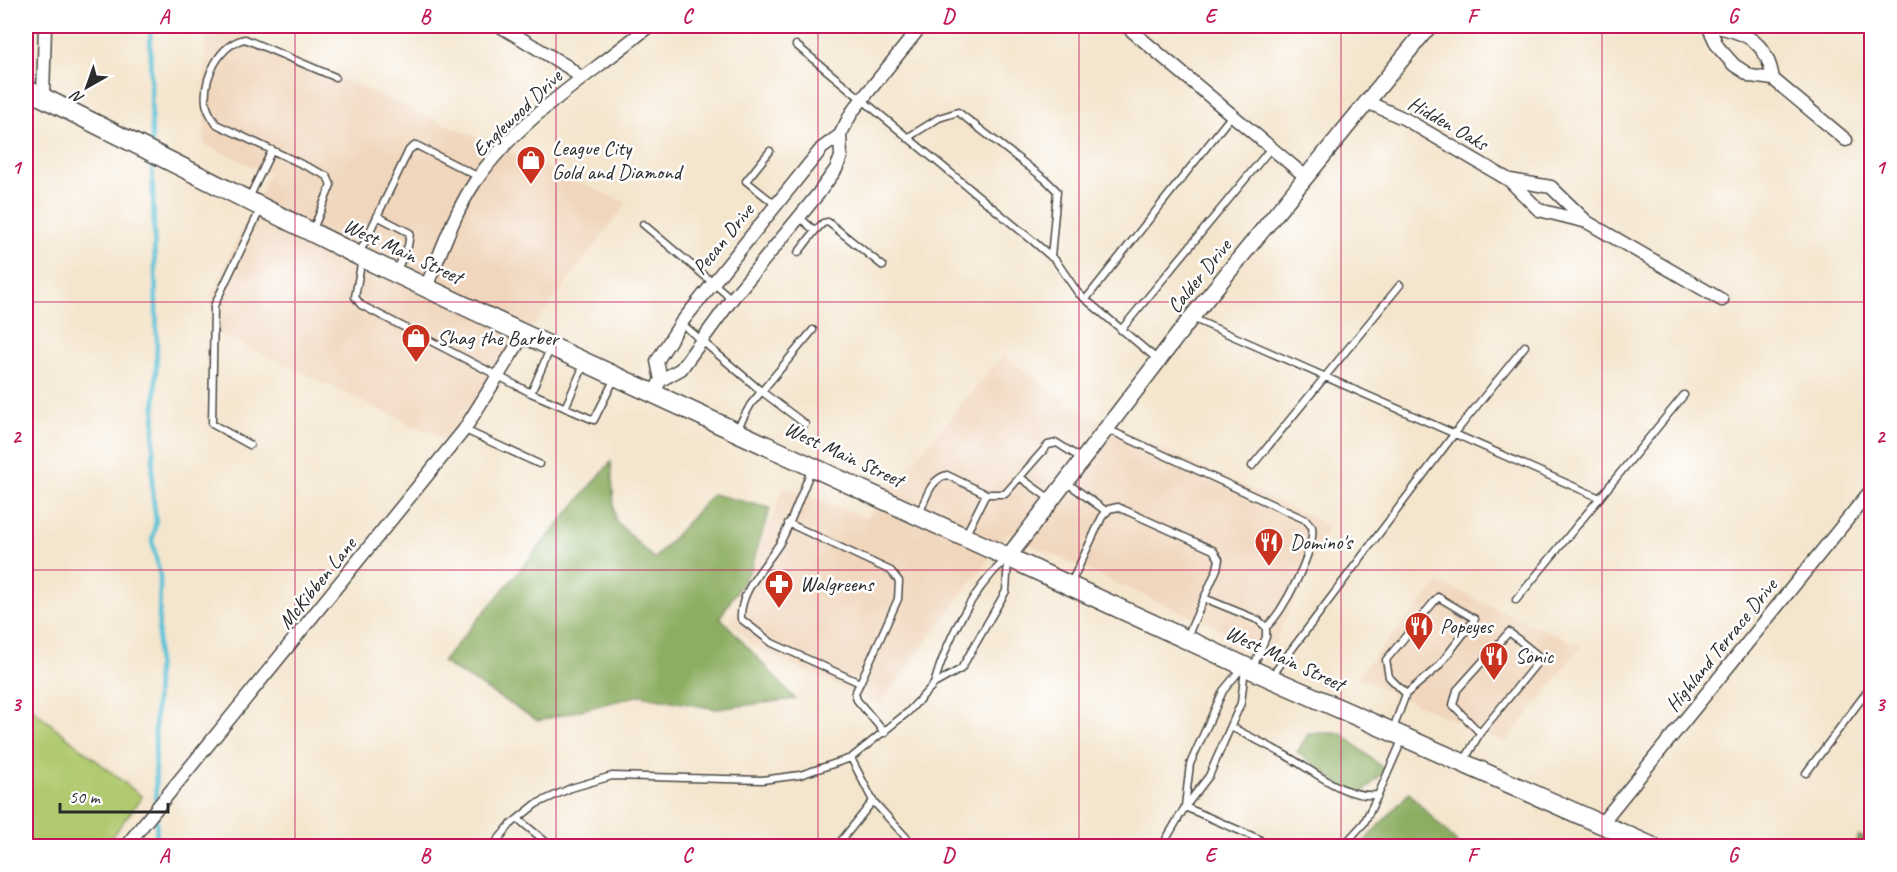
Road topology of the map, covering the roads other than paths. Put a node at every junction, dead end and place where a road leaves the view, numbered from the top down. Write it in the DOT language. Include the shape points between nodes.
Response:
graph roads {
  1 [pos="45,26"];
  2 [pos="500,26"];
  3 [pos="649,26"];
  4 [pos="921,26"];
  5 [pos="1126,26"];
  6 [pos="1429,26"];
  7 [pos="1708,26"];
  8 [pos="1713,26"];
  9 [pos="796,45"];
  10 [pos="335,77"];
  11 [pos="581,78"];
  12 [pos="1773,79"];
  13 [pos="26,89"];
  14 [pos="43,98"];
  15 [pos="861,101"];
  16 [pos="1367,102"];
  17 [pos="1232,115"];
  18 [pos="840,135"];
  19 [pos="907,138"];
  20 [pos="1846,140"];
  21 [pos="1271,147"];
  22 [pos="272,150"];
  23 [pos="770,151"];
  24 [pos="1306,177"];
  25 [pos="479,178"];
  26 [pos="1509,180"];
  27 [pos="255,204"];
  28 [pos="776,205"];
  29 [pos="377,216"];
  30 [pos="799,217"];
  31 [pos="1587,222"];
  32 [pos="644,224"];
  33 [pos="815,231"];
  34 [pos="312,232"];
  35 [pos="798,253"];
  36 [pos="360,256"];
  37 [pos="1052,257"];
  38 [pos="883,266"];
  39 [pos="395,273"];
  40 [pos="713,282"];
  41 [pos="1400,285"];
  42 [pos="426,286"];
  43 [pos="732,299"];
  44 [pos="1086,299"];
  45 [pos="1722,300"];
  46 [pos="1191,318"];
  47 [pos="681,323"];
  48 [pos="813,330"];
  49 [pos="1121,330"];
  50 [pos="524,334"];
  51 [pos="701,340"];
  52 [pos="551,346"];
  53 [pos="1525,346"];
  54 [pos="1159,360"];
  55 [pos="586,361"];
  56 [pos="616,375"];
  57 [pos="497,376"];
  58 [pos="1325,376"];
  59 [pos="658,386"];
  60 [pos="761,392"];
  61 [pos="531,393"];
  62 [pos="1684,395"];
  63 [pos="565,408"];
  64 [pos="805,424"];
  65 [pos="1107,429"];
  66 [pos="464,430"];
  67 [pos="736,430"];
  68 [pos="1455,433"];
  69 [pos="250,445"];
  70 [pos="1083,459"];
  71 [pos="539,464"];
  72 [pos="814,465"];
  73 [pos="1252,466"];
  74 [pos="1021,478"];
  75 [pos="1066,482"];
  76 [pos="1872,489"];
  77 [pos="986,494"];
  78 [pos="1600,498"];
  79 [pos="1052,500"];
  80 [pos="1107,512"];
  81 [pos="919,514"];
  82 [pos="788,523"];
  83 [pos="965,536"];
  84 [pos="1008,558"];
  85 [pos="1070,585"];
  86 [pos="1204,598"];
  87 [pos="1516,600"];
  88 [pos="1266,627"];
  89 [pos="1186,637"];
  90 [pos="1249,666"];
  91 [pos="1270,678"];
  92 [pos="860,683"];
  93 [pos="934,684"];
  94 [pos="1872,685"];
  95 [pos="1406,694"];
  96 [pos="1231,727"];
  97 [pos="885,733"];
  98 [pos="1480,733"];
  99 [pos="1397,735"];
  100 [pos="851,758"];
  101 [pos="1462,764"];
  102 [pos="1806,773"];
  103 [pos="1378,795"];
  104 [pos="873,801"];
  105 [pos="1185,807"];
  106 [pos="518,819"];
  107 [pos="1600,825"];
  108 [pos="1259,839"];
  109 [pos="126,846"];
  110 [pos="494,846"];
  111 [pos="551,846"];
  112 [pos="837,846"];
  113 [pos="912,846"];
  114 [pos="1162,846"];
  115 [pos="1343,846"];
  116 [pos="1651,846"];
  1 -- 14 [label="street"];
  2 -- 11 [label="street"];
  3 -- 11 [label="street, Englewood Drive"];
  4 -- 15 [label="street, Pecan Drive"];
  5 -- 17 [label="street"];
  6 -- 16 [label="street, Calder Drive"];
  7 -- 12 [label="street" via="1718,47 1734,65 1751,76"];
  8 -- 12 [label="street" via="1735,30 1754,41 1770,58"];
  9 -- 15 [label="lane"];
  10 -- 22 [label="lane" via="245,39 233,42 220,53 207,87 208,111 216,124"];
  11 -- 25 [label="street, Englewood Drive" via="511,140"];
  12 -- 20 [label="street"];
  13 -- 14 [label="main road, West Main Street"];
  14 -- 27 [label="main road, West Main Street"];
  15 -- 18 [label="street, Pecan Drive"];
  15 -- 19 [label="lane"];
  16 -- 24 [label="street, Calder Drive"];
  16 -- 26 [label="street, Hidden Oaks" via="1405,119"];
  17 -- 21 [label="street"];
  17 -- 44 [label="lane"];
  18 -- 28 [label="street, Pecan Drive" via="822,148"];
  18 -- 30 [label="street, Pecan Drive" via="841,157 836,169"];
  19 -- 37 [label="lane"];
  19 -- 37 [label="lane" via="939,118 958,112 1046,180 1057,191"];
  21 -- 24 [label="street"];
  21 -- 49 [label="lane"];
  22 -- 27 [label="lane"];
  22 -- 34 [label="lane" via="327,176 332,185"];
  23 -- 28 [label="lane" via="746,182"];
  24 -- 46 [label="street, Calder Drive"];
  25 -- 29 [label="lane" via="416,145 409,150"];
  25 -- 42 [label="street, Englewood Drive"];
  26 -- 31 [label="street, Hidden Oaks" via="1539,210"];
  26 -- 31 [label="street, Hidden Oaks" via="1551,187"];
  27 -- 34 [label="main road, West Main Street"];
  27 -- 69 [label="lane" via="214,306 212,424"];
  28 -- 40 [label="street, Pecan Drive"];
  29 -- 36 [label="lane"];
  29 -- 39 [label="lane" via="410,233"];
  30 -- 33 [label="lane"];
  30 -- 43 [label="street, Pecan Drive"];
  31 -- 45 [label="street, Hidden Oaks"];
  32 -- 40 [label="lane"];
  33 -- 35 [label="lane"];
  33 -- 38 [label="lane" via="828,222"];
  34 -- 36 [label="main road, West Main Street"];
  36 -- 39 [label="main road, West Main Street"];
  36 -- 57 [label="lane" via="355,297 361,305"];
  37 -- 44 [label="lane"];
  39 -- 42 [label="main road, West Main Street"];
  40 -- 43 [label="lane"];
  40 -- 47 [label="street, Pecan Drive"];
  41 -- 58 [label="lane"];
  42 -- 50 [label="main road, West Main Street"];
  43 -- 51 [label="street, Pecan Drive"];
  44 -- 49 [label="lane"];
  46 -- 54 [label="street, Calder Drive"];
  46 -- 58 [label="lane"];
  47 -- 51 [label="lane"];
  47 -- 59 [label="street, Pecan Drive" via="657,361"];
  48 -- 60 [label="lane"];
  49 -- 54 [label="lane"];
  50 -- 52 [label="main road, West Main Street"];
  50 -- 57 [label="street, McKibben Lane"];
  51 -- 59 [label="street, Pecan Drive" via="681,369"];
  51 -- 60 [label="lane"];
  52 -- 55 [label="main road, West Main Street"];
  52 -- 61 [label="lane"];
  53 -- 68 [label="lane"];
  54 -- 65 [label="street, Calder Drive"];
  55 -- 56 [label="main road, West Main Street"];
  55 -- 63 [label="lane"];
  56 -- 59 [label="main road, West Main Street"];
  56 -- 63 [label="lane" via="594,420"];
  57 -- 61 [label="lane"];
  57 -- 66 [label="street, McKibben Lane"];
  58 -- 68 [label="lane"];
  58 -- 73 [label="lane"];
  59 -- 67 [label="main road, West Main Street"];
  60 -- 64 [label="lane"];
  60 -- 67 [label="lane"];
  61 -- 63 [label="lane"];
  62 -- 78 [label="lane"];
  65 -- 70 [label="street, Calder Drive"];
  65 -- 88 [label="lane" via="1306,520 1312,527 1313,541 1281,611"];
  66 -- 71 [label="lane"];
  66 -- 109 [label="street, McKibben Lane"];
  67 -- 72 [label="main road, West Main Street"];
  68 -- 78 [label="lane"];
  68 -- 91 [label="lane"];
  70 -- 74 [label="lane" via="1057,443 1048,445"];
  70 -- 75 [label="street, Calder Drive"];
  72 -- 81 [label="main road, West Main Street"];
  72 -- 82 [label="lane"];
  74 -- 77 [label="lane" via="1005,494"];
  74 -- 79 [label="lane"];
  75 -- 79 [label="street, Calder Drive"];
  75 -- 80 [label="lane"];
  76 -- 107 [label="street, Highland Terrace Drive"];
  77 -- 81 [label="lane" via="947,475 939,477"];
  77 -- 83 [label="lane"];
  78 -- 87 [label="lane"];
  79 -- 84 [label="street, Calder Drive"];
  80 -- 85 [label="lane"];
  80 -- 86 [label="lane" via="1118,507 1213,550 1220,559"];
  81 -- 83 [label="main road, West Main Street"];
  82 -- 92 [label="lane" via="891,570 899,581 898,599"];
  82 -- 92 [label="lane" via="752,584 741,619 772,643"];
  83 -- 84 [label="main road, West Main Street"];
  84 -- 85 [label="main road, West Main Street"];
  84 -- 93 [label="lane" via="985,579 942,655"];
  84 -- 93 [label="lane" via="1006,591 984,630 961,669"];
  85 -- 89 [label="main road, West Main Street"];
  86 -- 88 [label="lane"];
  86 -- 89 [label="lane"];
  88 -- 90 [label="lane" via="1266,637"];
  89 -- 90 [label="main road, West Main Street"];
  90 -- 91 [label="main road, West Main Street"];
  90 -- 96 [label="lane" via="1241,704"];
  90 -- 105 [label="lane" via="1223,691 1190,764"];
  91 -- 99 [label="main road, West Main Street"];
  92 -- 97 [label="lane" via="855,693 857,700"];
  93 -- 97 [label="lane"];
  94 -- 102 [label="lane"];
  95 -- 95 [label="lane" via="1438,667 1476,618 1438,597 1386,660 1389,677"];
  95 -- 99 [label="lane"];
  96 -- 103 [label="lane" via="1337,786 1365,797"];
  96 -- 105 [label="lane" via="1209,776"];
  97 -- 100 [label="lane"];
  98 -- 98 [label="lane" via="1541,658 1509,632 1457,690 1453,705"];
  98 -- 101 [label="lane"];
  99 -- 101 [label="main road, West Main Street"];
  99 -- 103 [label="lane"];
  100 -- 104 [label="lane"];
  100 -- 106 [label="lane" via="800,775 762,780 612,776 536,804"];
  101 -- 107 [label="main road, West Main Street"];
  103 -- 115 [label="lane" via="1364,824"];
  104 -- 112 [label="lane"];
  104 -- 113 [label="lane"];
  105 -- 108 [label="lane"];
  105 -- 114 [label="lane"];
  106 -- 110 [label="lane"];
  106 -- 111 [label="lane"];
  107 -- 116 [label="main road, West Main Street"];
}
